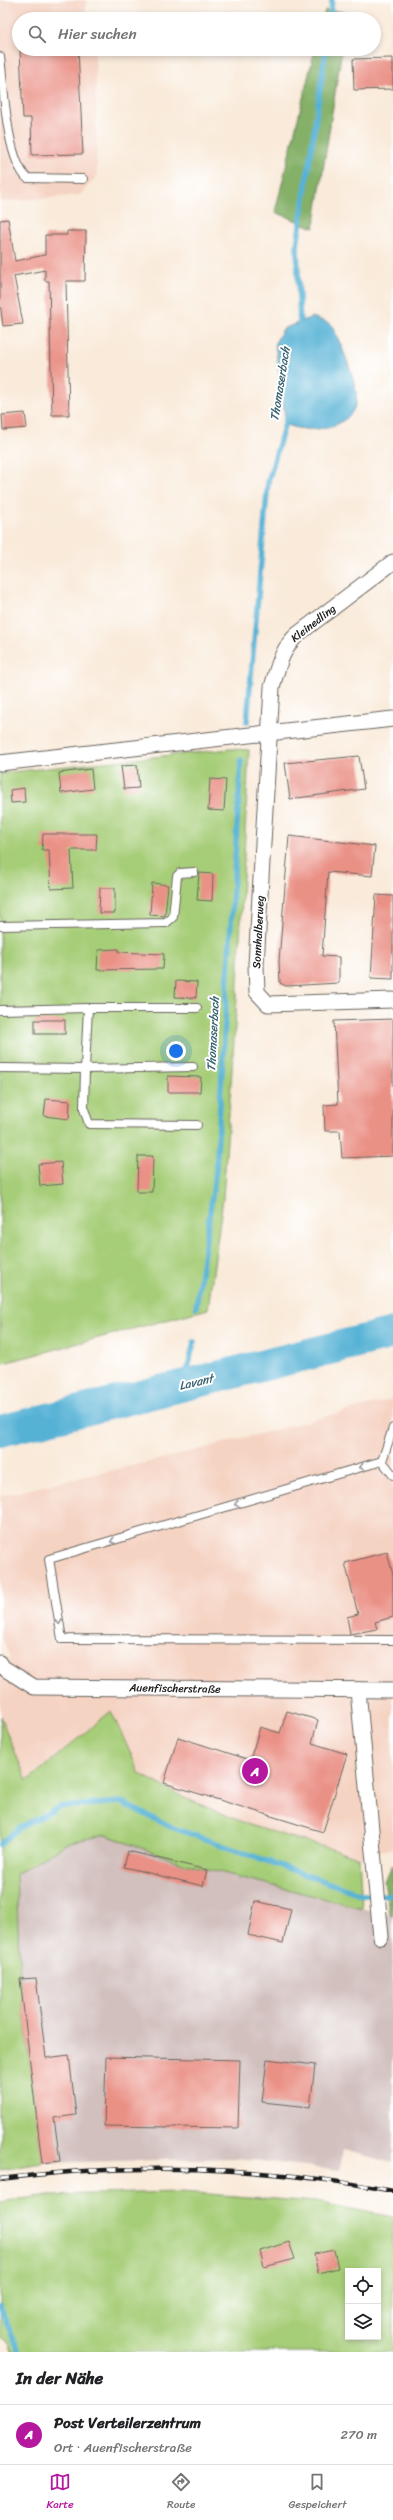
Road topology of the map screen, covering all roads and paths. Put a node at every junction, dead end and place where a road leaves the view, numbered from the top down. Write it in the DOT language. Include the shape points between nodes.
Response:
graph roads {
  1 [pos="0,57"];
  2 [pos="83,179"];
  3 [pos="393,562"];
  4 [pos="393,718"];
  5 [pos="270,732"];
  6 [pos="0,763"];
  7 [pos="194,872"];
  8 [pos="0,926"];
  9 [pos="393,1000"];
  10 [pos="88,1008"];
  11 [pos="197,1008"];
  12 [pos="0,1010"];
  13 [pos="193,1067"];
  14 [pos="0,1068"];
  15 [pos="85,1069"];
  16 [pos="197,1125"];
  17 [pos="393,1428"];
  18 [pos="382,1461"];
  19 [pos="393,1475"];
  20 [pos="393,1640"];
  21 [pos="0,1663"];
  22 [pos="358,1690"];
  23 [pos="393,1690"];
  24 [pos="381,1936"];
  1 -- 2 [label="lane" via="14,154 20,170 28,178"];
  3 -- 5 [label="street, Kleinedling" via="288,643 272,687"];
  4 -- 5 [label="street"];
  5 -- 6 [label="street"];
  5 -- 9 [label="street, Sonnhalberweg" via="256,965 257,992 268,1004"];
  7 -- 8 [label="lane" via="180,873 176,876 173,918 166,923"];
  10 -- 11 [label="lane"];
  10 -- 12 [label="lane"];
  10 -- 15 [label="lane"];
  13 -- 15 [label="lane"];
  14 -- 15 [label="lane"];
  15 -- 16 [label="lane" via="84,1109 89,1124"];
  17 -- 18 [label="lane"];
  18 -- 19 [label="lane"];
  18 -- 20 [label="lane, one-way" via="49,1559 62,1639"];
  21 -- 22 [label="street, Auenfischerstraße" via="2,1667 34,1687"];
  22 -- 23 [label="street, Auenfischerstraße"];
  22 -- 24 [label="street"];
}
